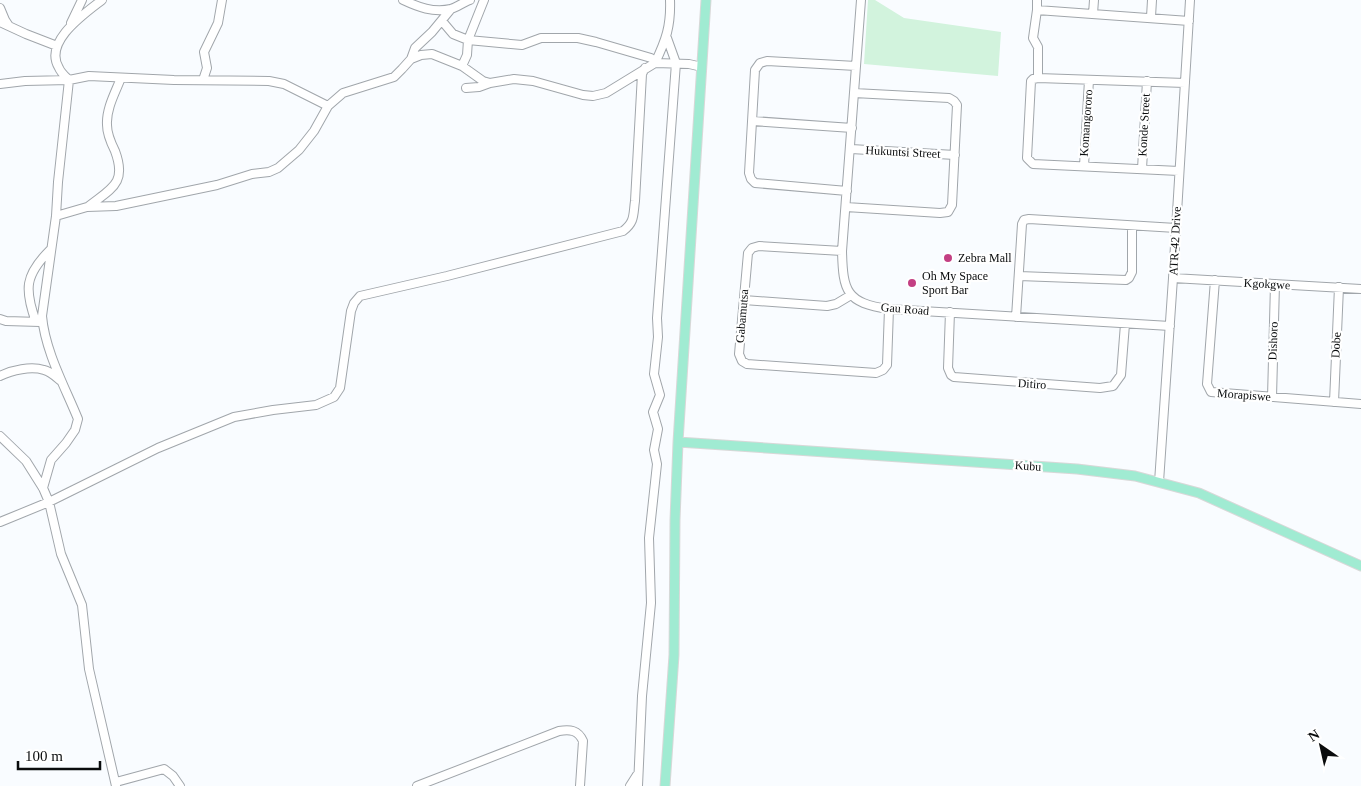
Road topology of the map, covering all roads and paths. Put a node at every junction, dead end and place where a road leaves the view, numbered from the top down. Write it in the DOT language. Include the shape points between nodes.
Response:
graph roads {
  1 [pos="82,0"];
  2 [pos="102,0"];
  3 [pos="222,0"];
  4 [pos="403,0"];
  5 [pos="470,0"];
  6 [pos="484,0"];
  7 [pos="670,0"];
  8 [pos="706,0"];
  9 [pos="861,0"];
  10 [pos="1037,0"];
  11 [pos="1094,0"];
  12 [pos="1152,0"];
  13 [pos="1190,0"];
  14 [pos="0,8"];
  15 [pos="451,8"];
  16 [pos="1037,10"];
  17 [pos="1093,14"];
  18 [pos="1151,17"];
  19 [pos="442,21"];
  20 [pos="1189,21"];
  21 [pos="0,22"];
  22 [pos="70,25"];
  23 [pos="10,27"];
  24 [pos="667,38"];
  25 [pos="468,40"];
  26 [pos="57,46"];
  27 [pos="411,59"];
  28 [pos="655,63"];
  29 [pos="676,63"];
  30 [pos="462,66"];
  31 [pos="856,66"];
  32 [pos="702,67"];
  33 [pos="645,68"];
  34 [pos="121,78"];
  35 [pos="1038,78"];
  36 [pos="69,80"];
  37 [pos="203,80"];
  38 [pos="1089,80"];
  39 [pos="490,82"];
  40 [pos="1147,82"];
  41 [pos="1185,83"];
  42 [pos="0,84"];
  43 [pos="466,88"];
  44 [pos="854,92"];
  45 [pos="328,106"];
  46 [pos="753,120"];
  47 [pos="852,128"];
  48 [pos="851,149"];
  49 [pos="955,155"];
  50 [pos="1084,166"];
  51 [pos="1142,169"];
  52 [pos="1179,172"];
  53 [pos="847,191"];
  54 [pos="87,207"];
  55 [pos="846,207"];
  56 [pos="56,216"];
  57 [pos="1132,226"];
  58 [pos="1176,228"];
  59 [pos="51,249"];
  60 [pos="842,250"];
  61 [pos="1019,276"];
  62 [pos="1173,278"];
  63 [pos="1214,280"];
  64 [pos="1275,284"];
  65 [pos="1339,287"];
  66 [pos="1361,289"];
  67 [pos="851,295"];
  68 [pos="744,300"];
  69 [pos="889,309"];
  70 [pos="950,312"];
  71 [pos="1016,317"];
  72 [pos="0,319"];
  73 [pos="39,322"];
  74 [pos="1125,324"];
  75 [pos="1170,326"];
  76 [pos="0,376"];
  77 [pos="62,381"];
  78 [pos="1272,397"];
  79 [pos="1334,402"];
  80 [pos="1361,404"];
  81 [pos="0,436"];
  82 [pos="678,442"];
  83 [pos="698,444"];
  84 [pos="677,462"];
  85 [pos="1159,482"];
  86 [pos="43,488"];
  87 [pos="49,502"];
  88 [pos="0,522"];
  89 [pos="1361,566"];
  90 [pos="639,774"];
  91 [pos="116,784"];
  92 [pos="180,786"];
  93 [pos="417,786"];
  94 [pos="580,786"];
  95 [pos="630,786"];
  96 [pos="638,786"];
  97 [pos="665,786"];
  1 -- 22 [label="street"];
  2 -- 22 [label="street"];
  3 -- 37 [label="street" via="218,23 204,52 207,68"];
  4 -- 15 [label="street" via="429,10"];
  5 -- 15 [label="street"];
  6 -- 25 [label="street"];
  7 -- 24 [label="street"];
  8 -- 32 [label="main road"];
  9 -- 31 [label="street"];
  10 -- 16 [label="street"];
  11 -- 17 [label="street"];
  12 -- 18 [label="street"];
  13 -- 20 [label="street, ATR-42 Drive"];
  14 -- 23 [label="street"];
  15 -- 19 [label="street"];
  16 -- 17 [label="street"];
  16 -- 35 [label="street" via="1033,38 1038,46"];
  17 -- 18 [label="street"];
  18 -- 20 [label="street"];
  19 -- 25 [label="street" via="453,34"];
  19 -- 27 [label="street" via="415,48"];
  20 -- 41 [label="street, ATR-42 Drive"];
  21 -- 23 [label="street"];
  22 -- 26 [label="street"];
  23 -- 26 [label="street"];
  24 -- 28 [label="street"];
  24 -- 29 [label="street"];
  25 -- 28 [label="street" via="522,45 540,38 578,38 646,56"];
  25 -- 30 [label="street"];
  26 -- 36 [label="street" via="55,58"];
  27 -- 30 [label="street" via="432,54"];
  27 -- 45 [label="street" via="394,77 342,93"];
  28 -- 29 [label="street"];
  28 -- 33 [label="street"];
  29 -- 32 [label="street"];
  29 -- 90 [label="street" via="654,374 660,396 654,412 658,429 649,538 651,603"];
  30 -- 39 [label="street" via="483,81"];
  31 -- 44 [label="street"];
  31 -- 46 [label="street" via="760,63 756,70"];
  32 -- 82 [label="main road"];
  33 -- 39 [label="street" via="606,93 593,96 533,81"];
  33 -- 87 [label="street" via="631,225 622,231 360,296 351,311 340,388 334,397 316,405 234,416 158,448"];
  34 -- 36 [label="street" via="89,76"];
  34 -- 37 [label="street"];
  34 -- 54 [label="street" via="109,108 107,125 121,168 118,182"];
  35 -- 38 [label="street"];
  35 -- 50 [label="street" via="1031,81 1027,158 1033,164"];
  36 -- 42 [label="street" via="25,80"];
  36 -- 56 [label="street"];
  37 -- 45 [label="street" via="284,84"];
  38 -- 40 [label="street"];
  38 -- 50 [label="street, Komangororo"];
  39 -- 43 [label="street"];
  40 -- 41 [label="street"];
  40 -- 51 [label="street, Konde Street"];
  41 -- 52 [label="street, ATR-42 Drive"];
  44 -- 47 [label="street"];
  44 -- 49 [label="street" via="949,98 954,101 957,105"];
  45 -- 54 [label="street" via="299,150 269,172 116,206"];
  46 -- 47 [label="street"];
  46 -- 53 [label="street" via="749,173 755,183"];
  47 -- 48 [label="street"];
  48 -- 49 [label="street, Hukuntsi Street"];
  48 -- 53 [label="street"];
  49 -- 55 [label="street" via="952,206 948,212"];
  50 -- 51 [label="street"];
  51 -- 52 [label="street"];
  52 -- 58 [label="street, ATR-42 Drive"];
  53 -- 55 [label="street"];
  54 -- 56 [label="street"];
  55 -- 60 [label="street"];
  56 -- 59 [label="street"];
  57 -- 58 [label="street"];
  57 -- 61 [label="street" via="1132,272 1126,280"];
  57 -- 61 [label="street" via="1027,219 1022,224"];
  58 -- 62 [label="street, ATR-42 Drive"];
  59 -- 73 [label="street"];
  59 -- 73 [label="street" via="41,259 29,283 29,302"];
  60 -- 67 [label="street" via="844,282"];
  60 -- 68 [label="street, Gabamutsa" via="752,248 748,253"];
  61 -- 71 [label="street"];
  62 -- 63 [label="street, Kgokgwe"];
  62 -- 75 [label="street, ATR-42 Drive"];
  63 -- 64 [label="street, Kgokgwe"];
  63 -- 78 [label="street, Morapiswe" via="1207,387 1215,394"];
  64 -- 65 [label="street, Kgokgwe"];
  64 -- 78 [label="street, Dishoro"];
  65 -- 66 [label="street, Kgokgwe"];
  65 -- 79 [label="street, Dobe"];
  67 -- 68 [label="street" via="827,306"];
  67 -- 69 [label="street, Gau Road" via="865,304"];
  68 -- 69 [label="street, Gabamutsa" via="739,354 747,364 876,373 887,365"];
  69 -- 70 [label="street, Gau Road"];
  70 -- 71 [label="street, Gau Road"];
  70 -- 74 [label="street, Ditiro" via="948,368 954,377 1100,388 1113,386 1121,375"];
  71 -- 74 [label="street, Gau Road"];
  72 -- 73 [label="street"];
  73 -- 77 [label="street"];
  74 -- 75 [label="street, Gau Road"];
  75 -- 85 [label="street, ATR-42 Drive"];
  76 -- 77 [label="street" via="34,369 43,370"];
  77 -- 86 [label="street" via="78,419 75,430 51,460"];
  78 -- 79 [label="street, Morapiswe"];
  79 -- 80 [label="street, Morapiswe"];
  81 -- 86 [label="street" via="26,461"];
  82 -- 83 [label="main road, Kubu"];
  82 -- 84 [label="main road"];
  83 -- 84 [label="main road" via="681,453"];
  83 -- 85 [label="main road, Kubu" via="1077,469"];
  84 -- 97 [label="main road" via="674,655"];
  85 -- 89 [label="main road, Kubu" via="1199,493"];
  86 -- 87 [label="street"];
  87 -- 88 [label="street"];
  87 -- 91 [label="street" via="61,554 82,605 89,669"];
  90 -- 95 [label="street"];
  90 -- 96 [label="street"];
  91 -- 92 [label="street" via="164,769"];
  93 -- 94 [label="street" via="570,729 583,741"];
}
